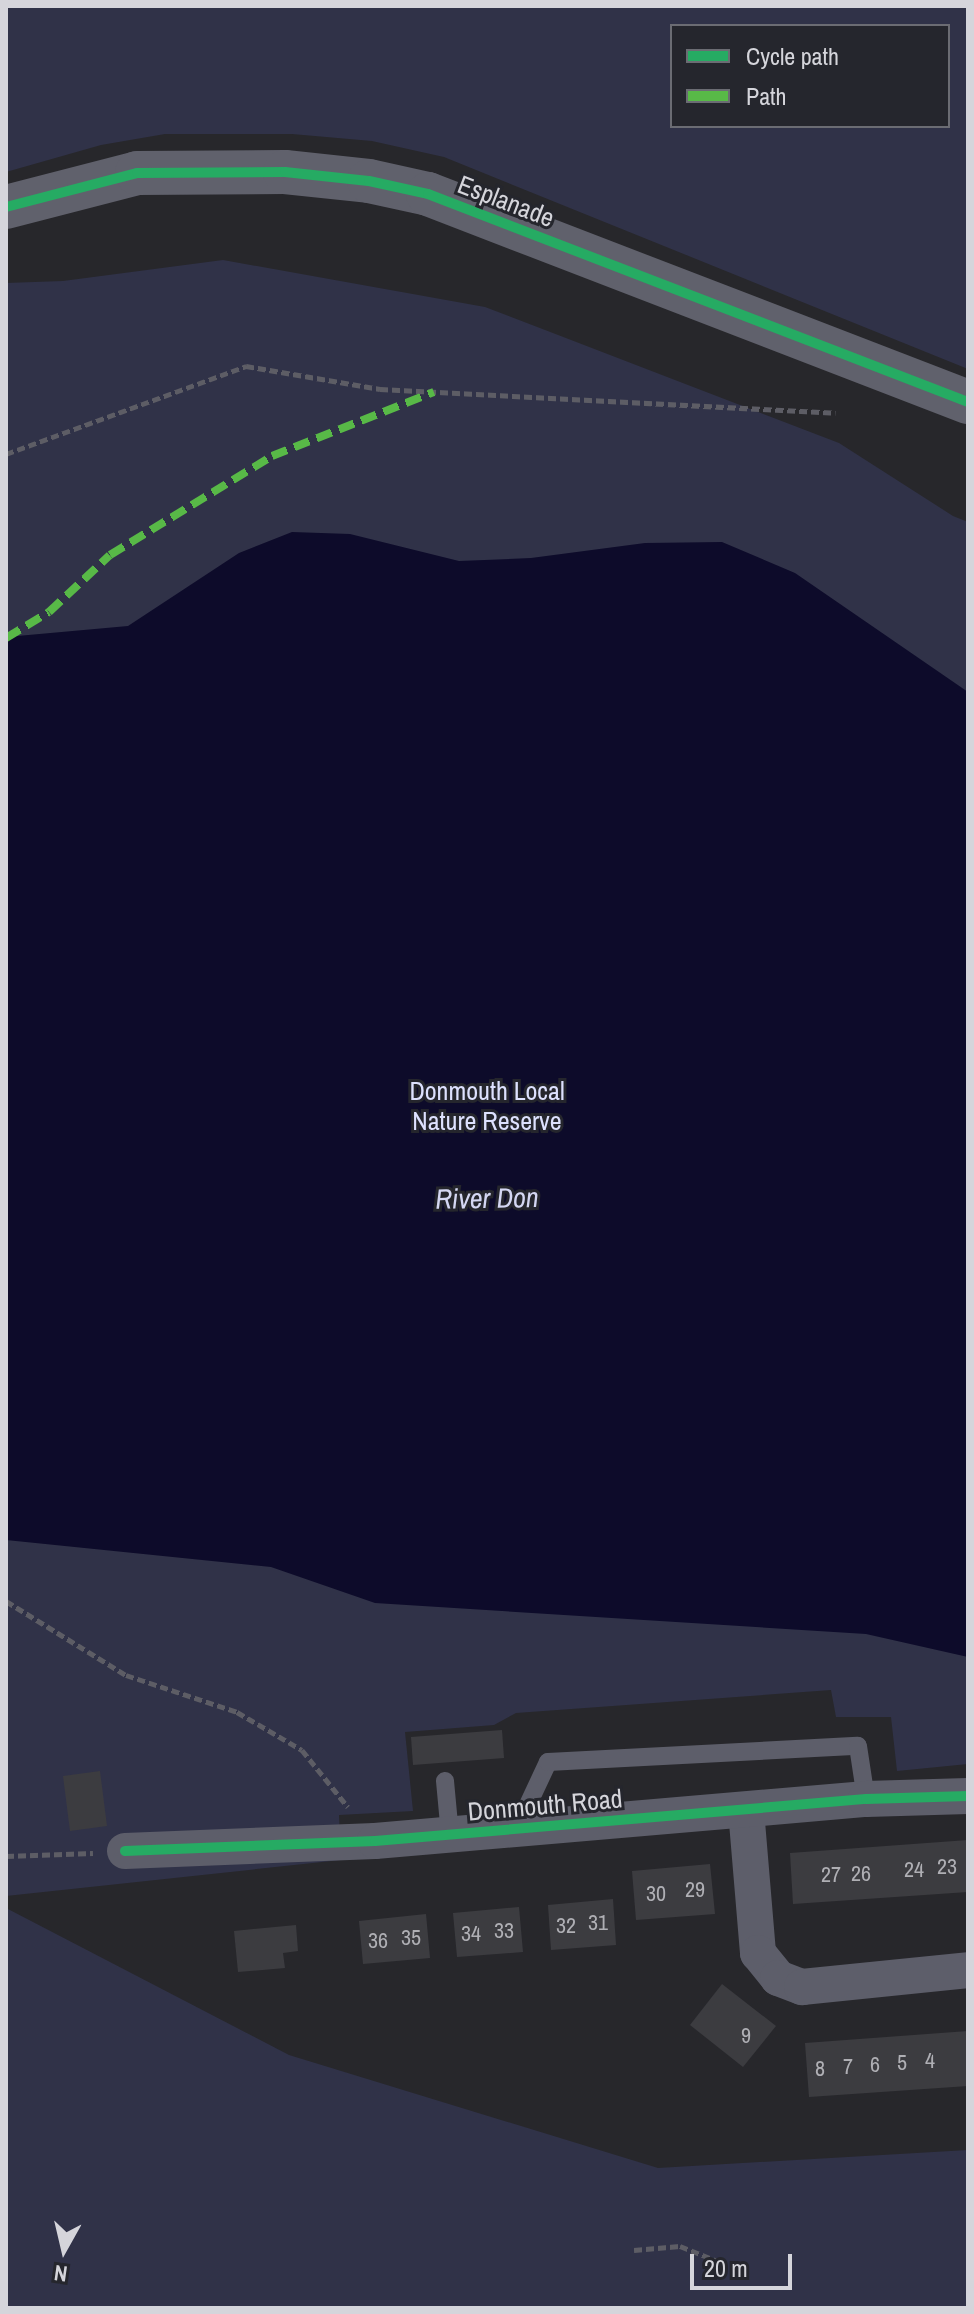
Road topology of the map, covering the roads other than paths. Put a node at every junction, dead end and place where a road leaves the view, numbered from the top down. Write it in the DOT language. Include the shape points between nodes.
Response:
graph roads {
  1 [pos="6,207"];
  2 [pos="968,402"];
  3 [pos="445,1781"];
  4 [pos="968,1796"];
  5 [pos="866,1799"];
  6 [pos="746,1810"];
  7 [pos="533,1828"];
  8 [pos="450,1835"];
  9 [pos="125,1851"];
  10 [pos="968,1970"];
  1 -- 2 [label="street, Esplanade" via="137,173 285,172 369,181 428,194"];
  3 -- 8 [label="lane"];
  4 -- 5 [label="street, Donmouth Road"];
  5 -- 6 [label="street, Donmouth Road"];
  5 -- 7 [label="lane" via="858,1746 548,1762 526,1809"];
  6 -- 7 [label="street, Donmouth Road"];
  6 -- 10 [label="street" via="758,1953 778,1978 802,1987"];
  7 -- 8 [label="street, Donmouth Road"];
  8 -- 9 [label="street, Donmouth Road"];
}
